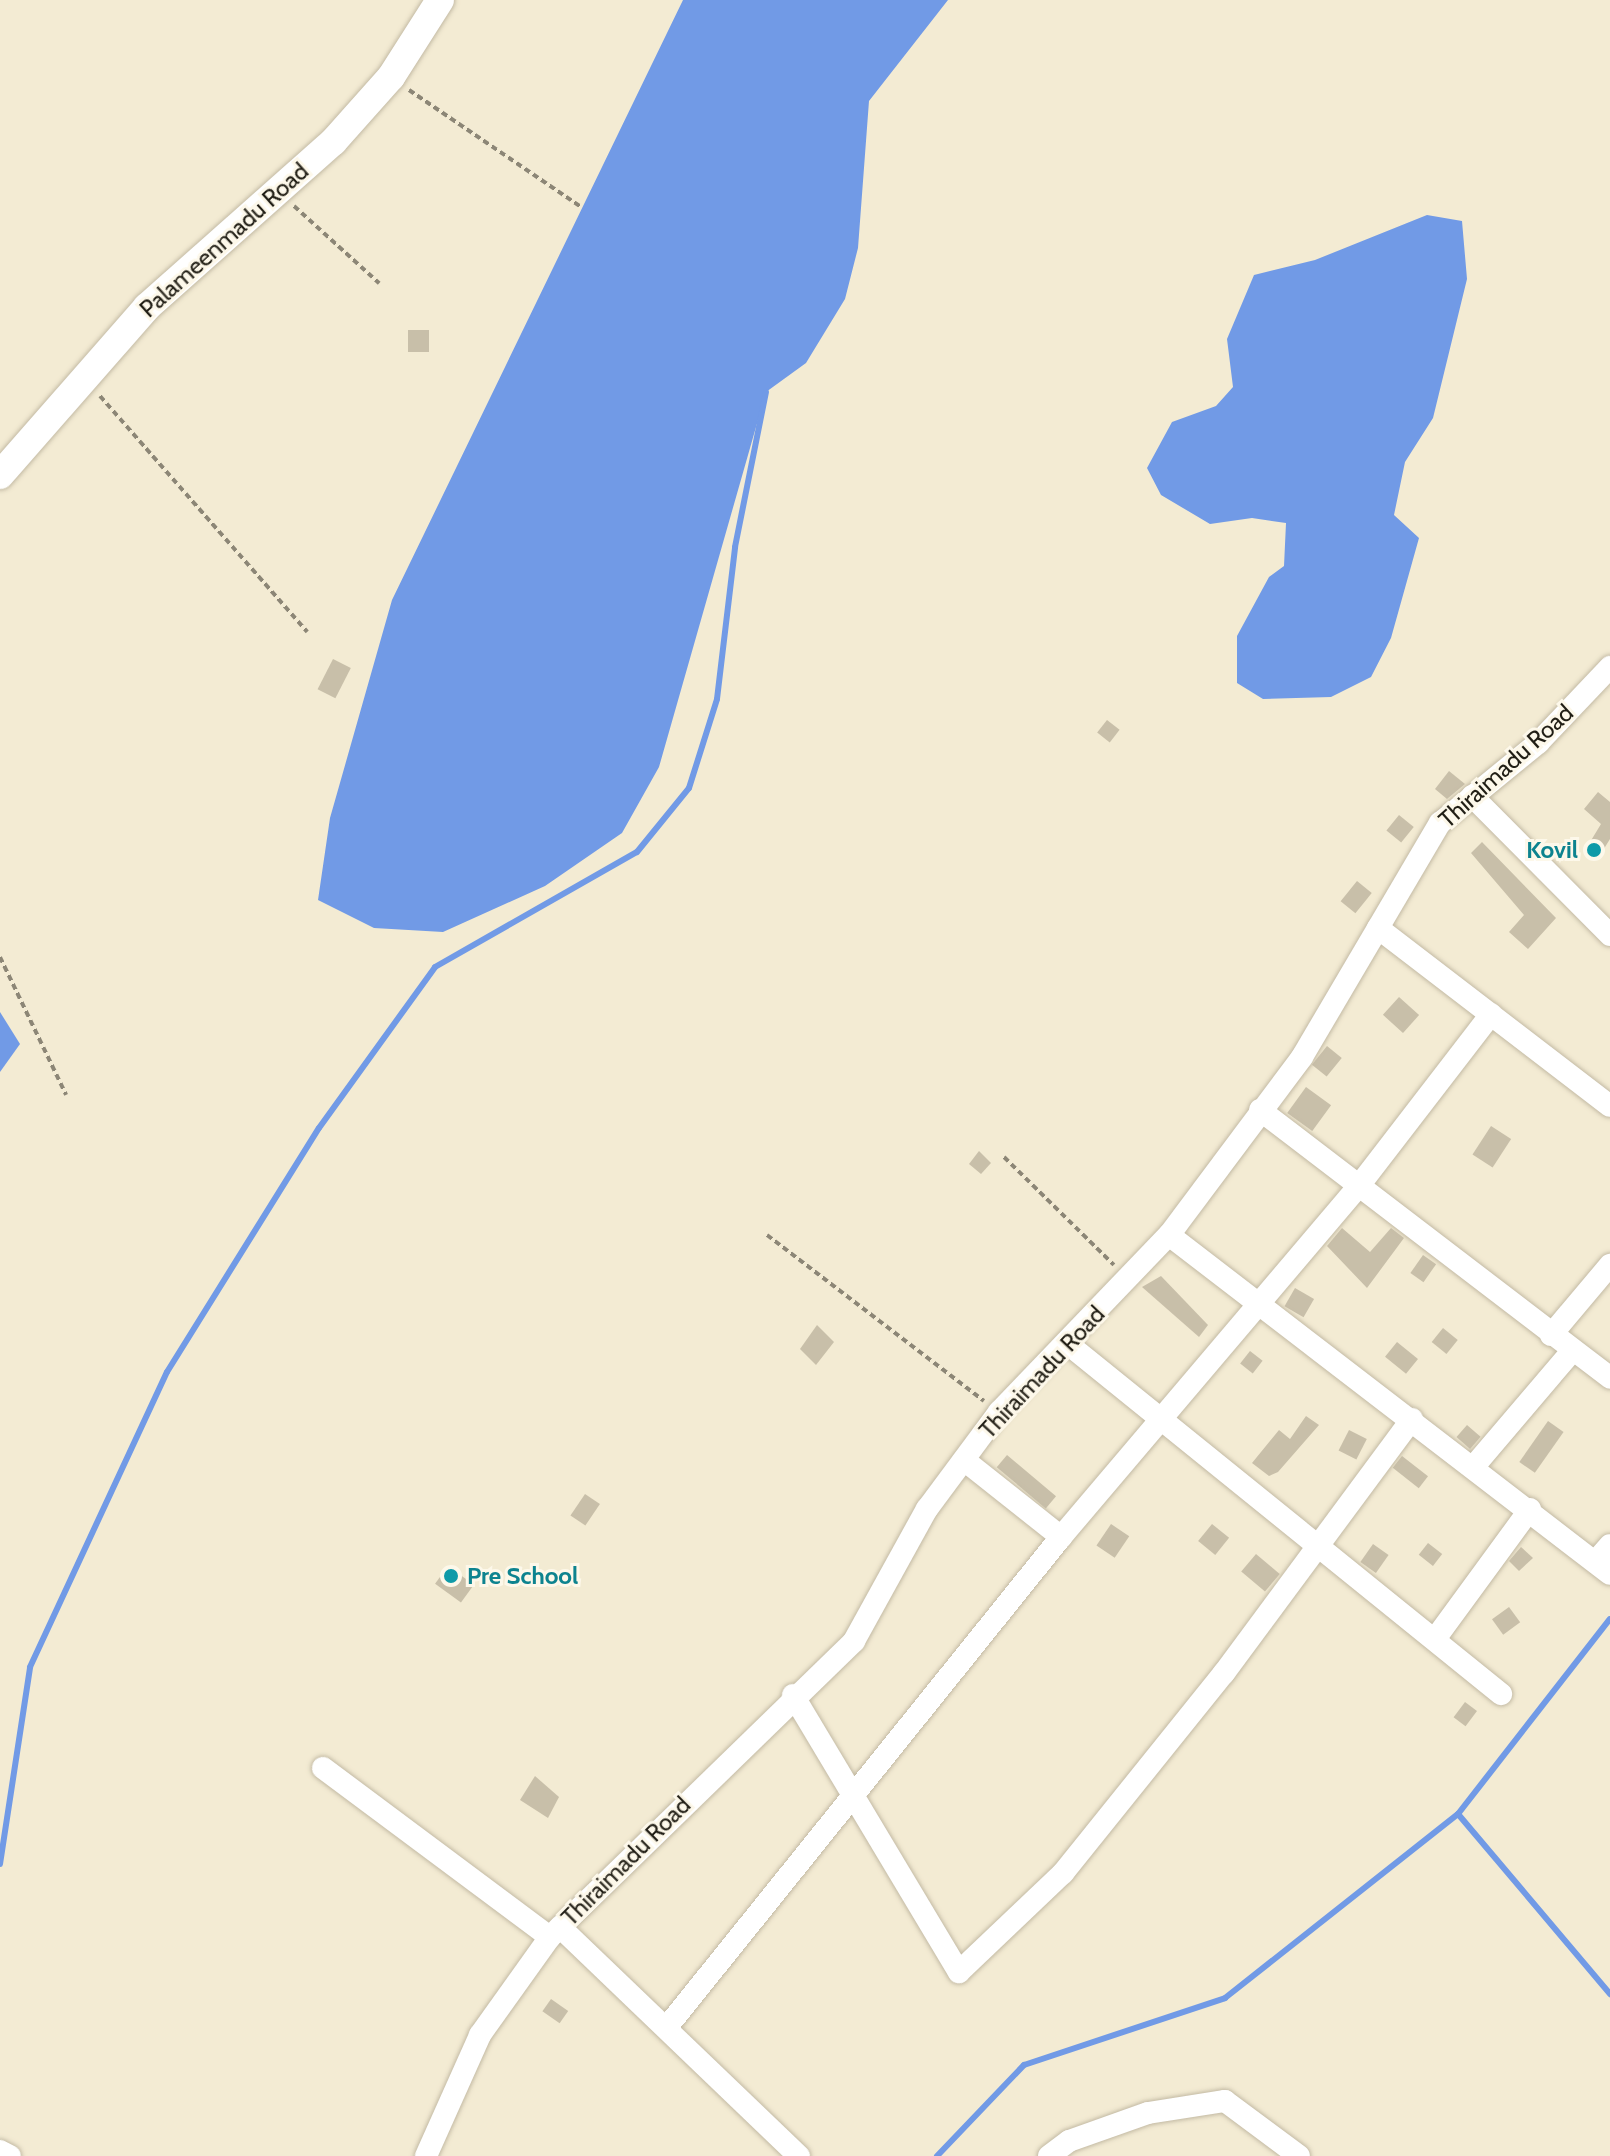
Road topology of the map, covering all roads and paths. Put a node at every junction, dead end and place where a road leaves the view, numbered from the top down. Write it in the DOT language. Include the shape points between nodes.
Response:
graph roads {
  1 [pos="440,0"];
  2 [pos="391,77"];
  3 [pos="278,191"];
  4 [pos="580,206"];
  5 [pos="379,283"];
  6 [pos="83,377"];
  7 [pos="0,475"];
  8 [pos="307,632"];
  9 [pos="1610,667"];
  10 [pos="1472,796"];
  11 [pos="1378,928"];
  12 [pos="1610,935"];
  13 [pos="0,957"];
  14 [pos="1491,1014"];
  15 [pos="66,1095"];
  16 [pos="1610,1106"];
  17 [pos="1260,1110"];
  18 [pos="1004,1157"];
  19 [pos="1358,1187"];
  20 [pos="767,1235"];
  21 [pos="1169,1235"];
  22 [pos="1610,1265"];
  23 [pos="1127,1278"];
  24 [pos="1261,1306"];
  25 [pos="1551,1335"];
  26 [pos="1068,1344"];
  27 [pos="1572,1351"];
  28 [pos="1610,1378"];
  29 [pos="999,1412"];
  30 [pos="1412,1419"];
  31 [pos="1162,1422"];
  32 [pos="964,1460"];
  33 [pos="1475,1465"];
  34 [pos="1530,1509"];
  35 [pos="1061,1537"];
  36 [pos="1320,1543"];
  37 [pos="1605,1560"];
  38 [pos="1435,1639"];
  39 [pos="1501,1694"];
  40 [pos="793,1695"];
  41 [pos="323,1768"];
  42 [pos="855,1798"];
  43 [pos="555,1932"];
  44 [pos="667,2027"];
  45 [pos="1076,2148"];
  46 [pos="0,2151"];
  47 [pos="10,2156"];
  48 [pos="426,2156"];
  49 [pos="799,2156"];
  50 [pos="1049,2156"];
  51 [pos="1299,2156"];
  1 -- 2 [label="street, Palameenmadu Road"];
  2 -- 3 [label="street, Palameenmadu Road"];
  2 -- 4 [label="path"];
  3 -- 5 [label="path"];
  3 -- 6 [label="street, Palameenmadu Road" via="147,307"];
  6 -- 7 [label="street, Palameenmadu Road"];
  6 -- 8 [label="path"];
  9 -- 10 [label="street, Thiraimadu Road" via="1538,743"];
  10 -- 11 [label="street, Thiraimadu Road" via="1440,823"];
  10 -- 12 [label="street"];
  11 -- 14 [label="street"];
  11 -- 17 [label="street, Thiraimadu Road" via="1302,1057"];
  13 -- 15 [label="path"];
  14 -- 16 [label="street"];
  14 -- 19 [label="street"];
  17 -- 19 [label="street"];
  17 -- 21 [label="street, Thiraimadu Road"];
  18 -- 23 [label="path"];
  19 -- 24 [label="street"];
  19 -- 25 [label="street"];
  20 -- 29 [label="path"];
  21 -- 23 [label="street, Thiraimadu Road"];
  21 -- 24 [label="street"];
  22 -- 25 [label="street"];
  23 -- 26 [label="street, Thiraimadu Road"];
  24 -- 30 [label="street"];
  24 -- 31 [label="street"];
  25 -- 27 [label="street"];
  26 -- 29 [label="street, Thiraimadu Road"];
  26 -- 31 [label="street"];
  27 -- 28 [label="street"];
  27 -- 33 [label="street"];
  29 -- 32 [label="street, Thiraimadu Road"];
  30 -- 33 [label="street"];
  30 -- 36 [label="street"];
  31 -- 35 [label="street"];
  31 -- 36 [label="street"];
  32 -- 35 [label="street"];
  32 -- 40 [label="street, Thiraimadu Road" via="927,1509 854,1641"];
  33 -- 34 [label="street"];
  34 -- 37 [label="street"];
  34 -- 38 [label="street"];
  35 -- 42 [label="street"];
  36 -- 38 [label="street"];
  36 -- 42 [label="street" via="1063,1873 959,1972"];
  38 -- 39 [label="street"];
  40 -- 42 [label="street"];
  40 -- 43 [label="street, Thiraimadu Road"];
  41 -- 43 [label="street"];
  42 -- 44 [label="street"];
  43 -- 44 [label="street"];
  43 -- 48 [label="street, Thiraimadu Road" via="480,2035"];
  44 -- 49 [label="street"];
  45 -- 50 [label="street"];
  45 -- 51 [label="street" via="1148,2113 1225,2101"];
  46 -- 47 [label="street"];
}
